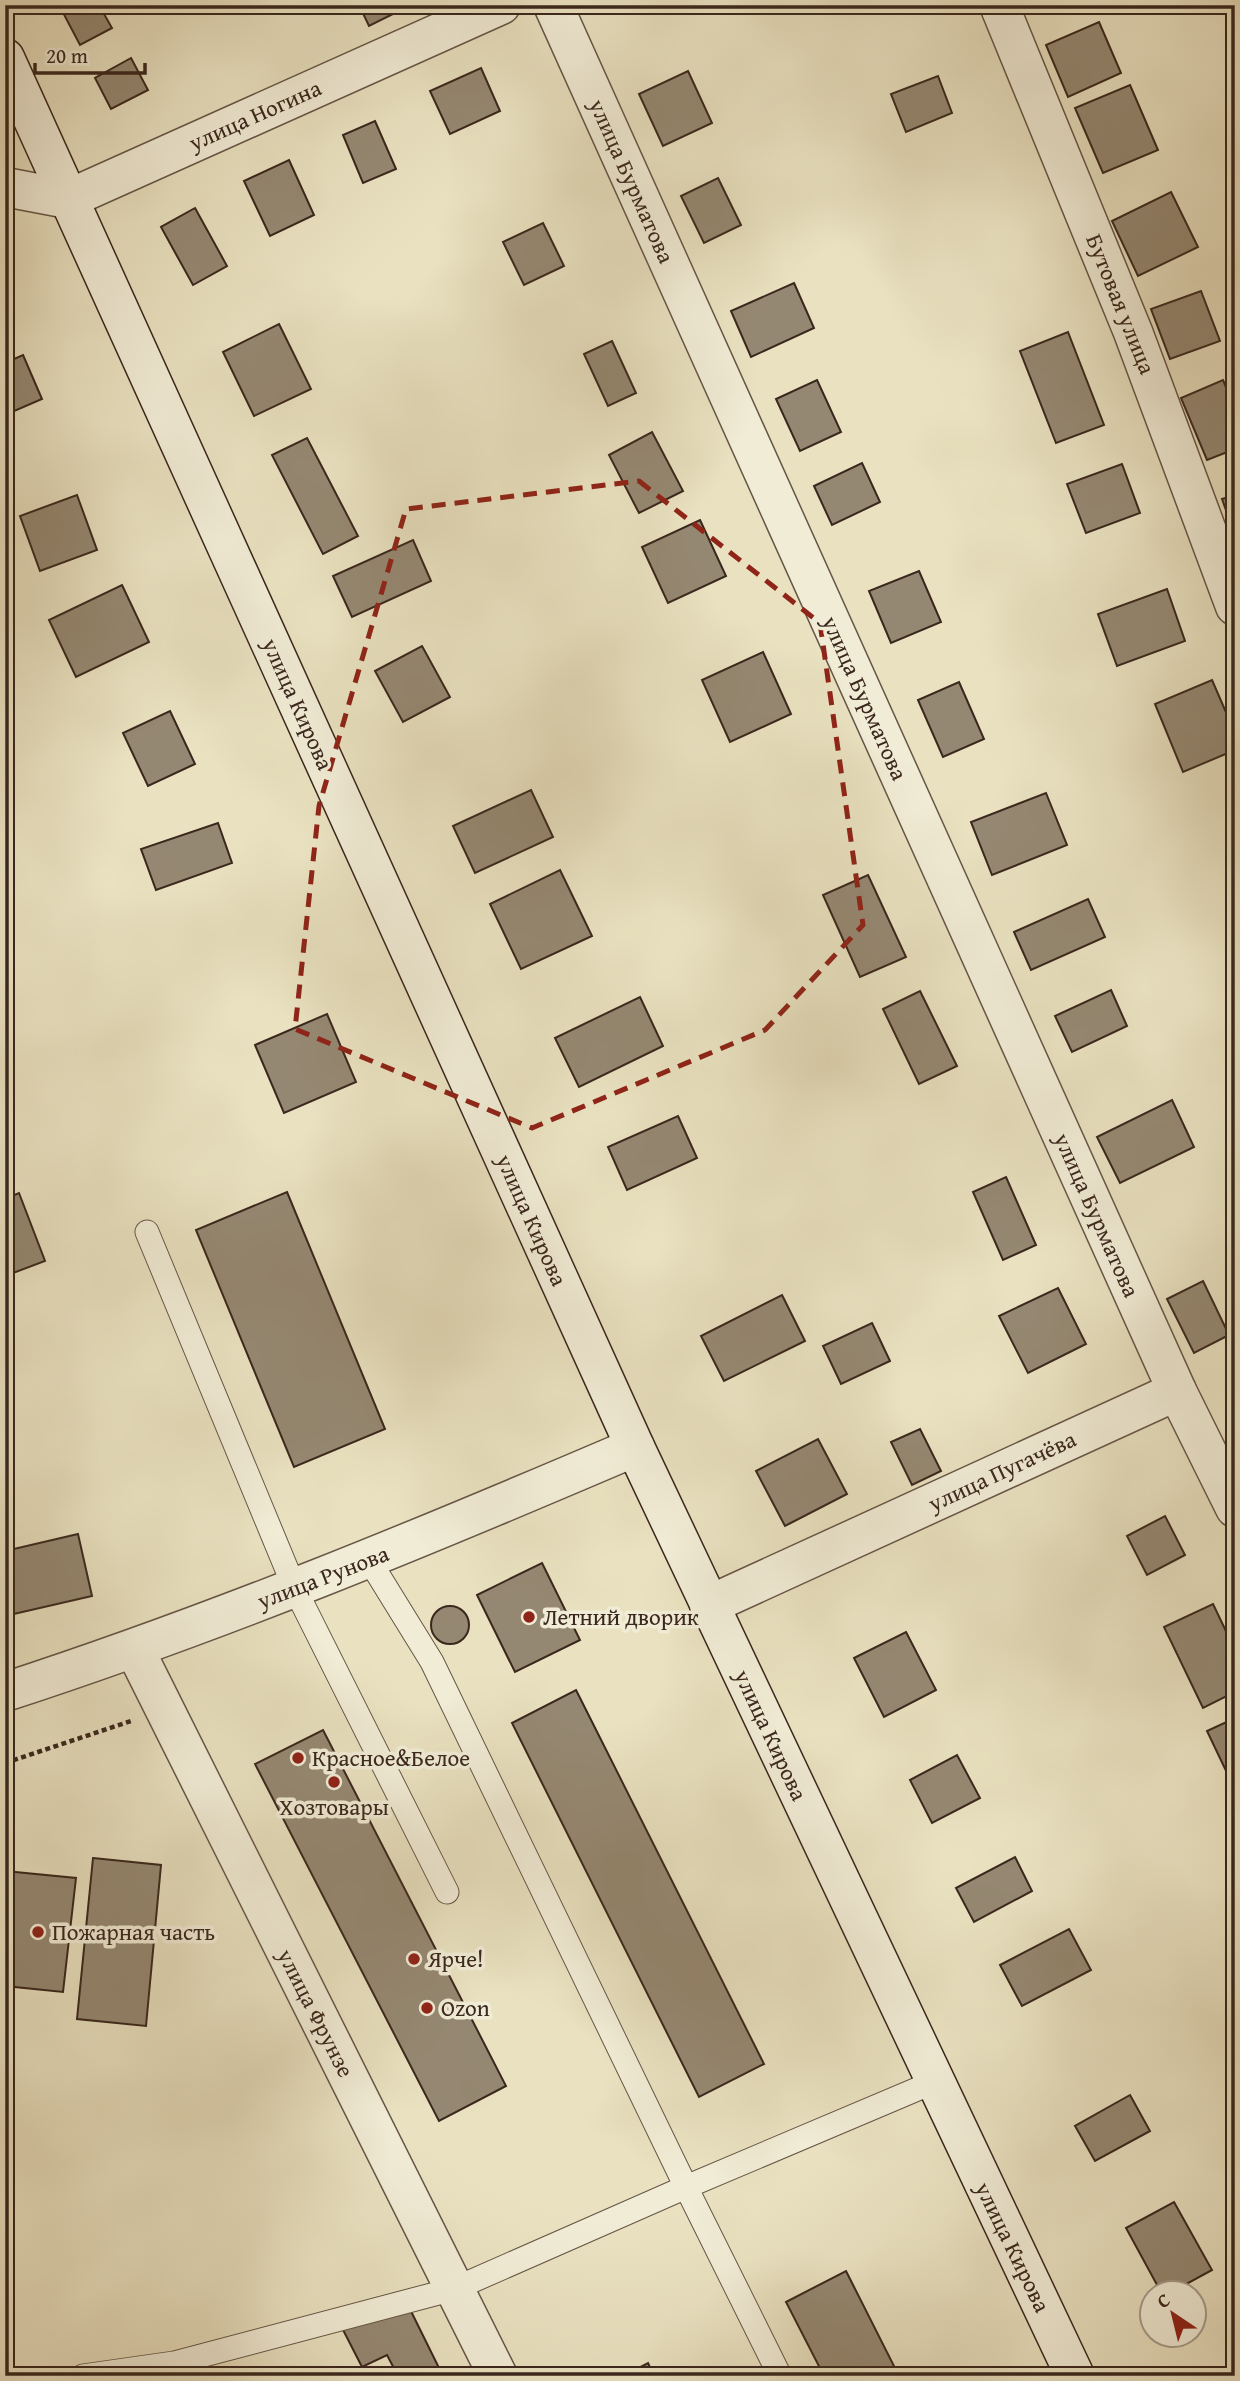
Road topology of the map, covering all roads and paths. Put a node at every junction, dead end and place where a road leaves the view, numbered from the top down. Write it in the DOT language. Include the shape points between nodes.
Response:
graph roads {
  1 [pos="500,5"];
  2 [pos="552,5"];
  3 [pos="999,5"];
  4 [pos="5,58"];
  5 [pos="5,187"];
  6 [pos="68,199"];
  7 [pos="1235,606"];
  8 [pos="148,1231"];
  9 [pos="1177,1391"];
  10 [pos="635,1447"];
  11 [pos="1235,1508"];
  12 [pos="369,1560"];
  13 [pos="295,1589"];
  14 [pos="709,1605"];
  15 [pos="135,1650"];
  16 [pos="5,1692"];
  17 [pos="165,1709"];
  18 [pos="5,1763"];
  19 [pos="447,1892"];
  20 [pos="934,2082"];
  21 [pos="686,2187"];
  22 [pos="454,2289"];
  23 [pos="83,2376"];
  24 [pos="498,2376"];
  25 [pos="780,2376"];
  26 [pos="1075,2376"];
  1 -- 6 [label="street, улица Ногина"];
  2 -- 9 [label="street, улица Бурматова"];
  3 -- 7 [label="street, Бутовая улица" via="1133,332"];
  4 -- 6 [label="street, улица Кирова"];
  5 -- 6 [label="street"];
  6 -- 10 [label="street, улица Кирова"];
  8 -- 13 [label="lane"];
  9 -- 11 [label="street"];
  9 -- 14 [label="street, улица Пугачёва"];
  10 -- 12 [label="street, улица Рунова"];
  10 -- 14 [label="street, улица Кирова"];
  12 -- 13 [label="street, улица Рунова"];
  12 -- 21 [label="lane" via="432,1662"];
  13 -- 15 [label="street, улица Рунова"];
  13 -- 19 [label="lane"];
  14 -- 20 [label="street, улица Кирова"];
  15 -- 16 [label="street, улица Рунова"];
  15 -- 17 [label="street, улица Фрунзе"];
  17 -- 18 [label="path"];
  17 -- 22 [label="street, улица Фрунзе"];
  20 -- 21 [label="lane"];
  20 -- 26 [label="street, улица Кирова"];
  21 -- 22 [label="lane"];
  21 -- 25 [label="lane"];
  22 -- 23 [label="lane" via="174,2363"];
  22 -- 24 [label="street, улица Фрунзе"];
}
